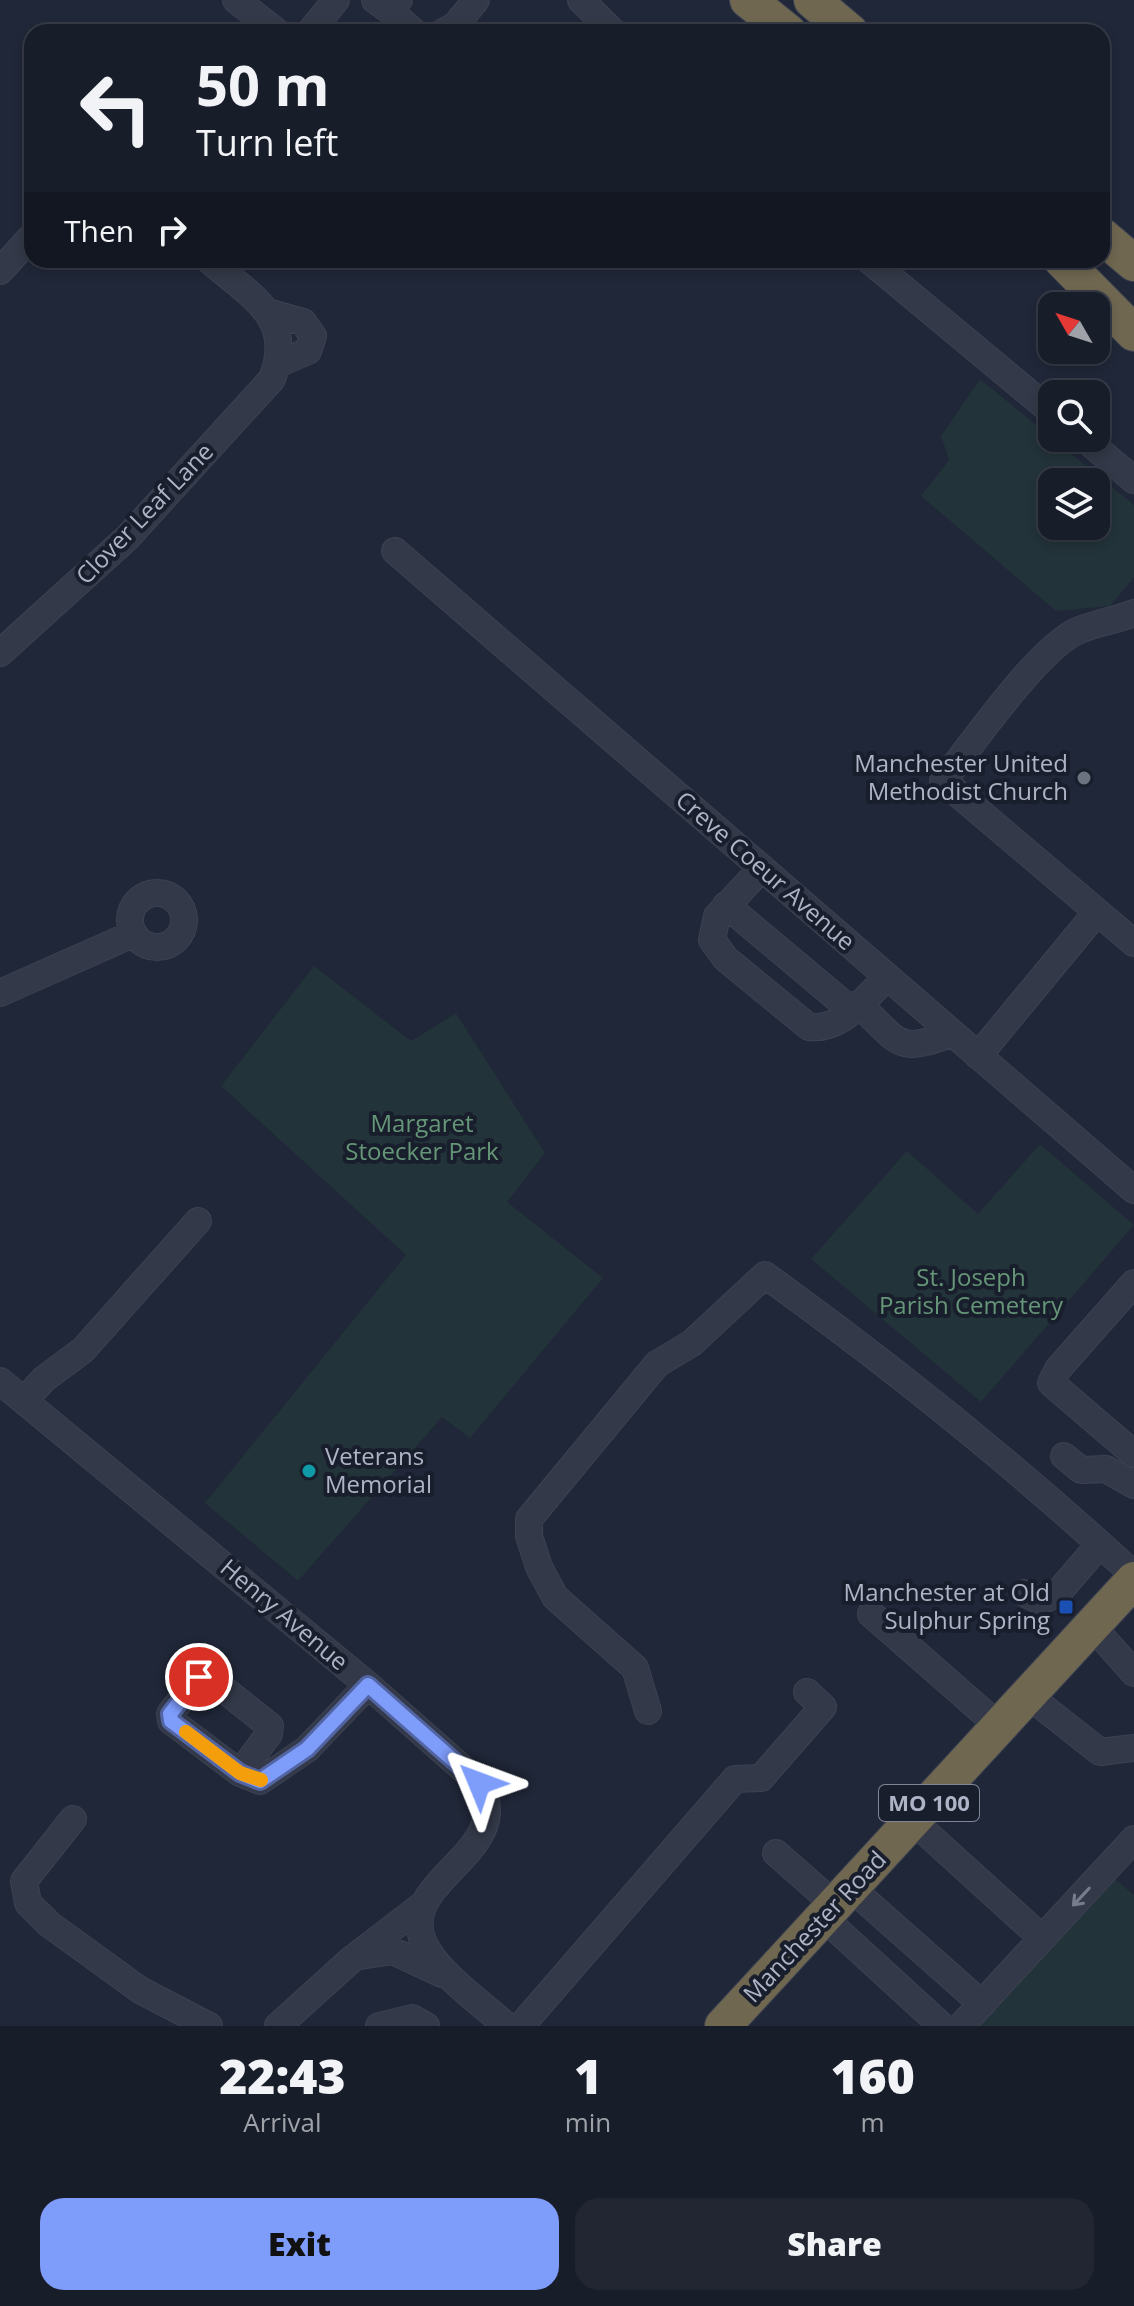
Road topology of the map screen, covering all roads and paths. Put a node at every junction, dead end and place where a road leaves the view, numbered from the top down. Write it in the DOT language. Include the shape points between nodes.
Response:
graph roads {
  1 [pos="236,0"];
  2 [pos="336,0"];
  3 [pos="476,0"];
  4 [pos="581,0"];
  5 [pos="748,0"];
  6 [pos="812,0"];
  7 [pos="388,4"];
  8 [pos="267,24"];
  9 [pos="316,24"];
  10 [pos="407,24"];
  11 [pos="457,24"];
  12 [pos="605,24"];
  13 [pos="778,24"];
  14 [pos="840,24"];
  15 [pos="1110,226"];
  16 [pos="1134,240"];
  17 [pos="1110,243"];
  18 [pos="24,245"];
  19 [pos="1134,263"];
  20 [pos="218,268"];
  21 [pos="879,268"];
  22 [pos="1070,268"];
  23 [pos="1080,268"];
  24 [pos="0,271"];
  25 [pos="1134,312"];
  26 [pos="1134,333"];
  27 [pos="1038,400"];
  28 [pos="1101,452"];
  29 [pos="1134,480"];
  30 [pos="395,551"];
  31 [pos="1134,613"];
  32 [pos="0,653"];
  33 [pos="762,868"];
  34 [pos="726,905"];
  35 [pos="1097,912"];
  36 [pos="133,934"];
  37 [pos="1134,943"];
  38 [pos="887,977"];
  39 [pos="0,993"];
  40 [pos="854,1007"];
  41 [pos="952,1033"];
  42 [pos="978,1056"];
  43 [pos="1134,1190"];
  44 [pos="198,1221"];
  45 [pos="1134,1283"];
  46 [pos="0,1381"];
  47 [pos="24,1401"];
  48 [pos="1134,1454"];
  49 [pos="1064,1456"];
  50 [pos="1134,1485"];
  51 [pos="1100,1544"];
  52 [pos="1134,1578"];
  53 [pos="1024,1593"];
  54 [pos="871,1614"];
  55 [pos="1092,1626"];
  56 [pos="1134,1673"];
  57 [pos="368,1685"];
  58 [pos="807,1692"];
  59 [pos="1029,1696"];
  60 [pos="648,1711"];
  61 [pos="1000,1727"];
  62 [pos="1134,1748"];
  63 [pos="240,1773"];
  64 [pos="73,1819"];
  65 [pos="913,1821"];
  66 [pos="1134,1839"];
  67 [pos="776,1853"];
  68 [pos="460,1862"];
  69 [pos="425,1903"];
  70 [pos="837,1904"];
  71 [pos="1042,1938"];
  72 [pos="352,1959"];
  73 [pos="456,1981"];
  74 [pos="982,2004"];
  75 [pos="484,2015"];
  76 [pos="292,2023"];
  77 [pos="727,2025"];
  78 [pos="209,2026"];
  79 [pos="379,2026"];
  80 [pos="426,2026"];
  81 [pos="507,2026"];
  82 [pos="521,2026"];
  83 [pos="942,2026"];
  84 [pos="961,2026"];
  1 -- 8 [label="street"];
  2 -- 9 [label="street"];
  3 -- 11 [label="street"];
  4 -- 12 [label="street"];
  5 -- 13 [label="highway"];
  6 -- 14 [label="highway"];
  7 -- 10 [label="street"];
  15 -- 16 [label="highway"];
  17 -- 19 [label="highway"];
  18 -- 24 [label="street"];
  20 -- 32 [label="street, Clover Leaf Lane" via="271,313 279,345 272,379 127,538"];
  21 -- 27 [label="street"];
  22 -- 26 [label="highway"];
  23 -- 25 [label="highway"];
  28 -- 29 [label="street"];
  30 -- 33 [label="street, Creve Coeur Avenue"];
  31 -- 35 [label="street" via="1077,631 1050,649 943,781"];
  33 -- 34 [label="street"];
  33 -- 38 [label="street, Creve Coeur Avenue"];
  34 -- 40 [label="street"];
  34 -- 40 [label="street" via="717,916 712,940 726,959 809,1027 832,1026"];
  35 -- 37 [label="street"];
  35 -- 42 [label="street"];
  36 -- 39 [label="street"];
  38 -- 40 [label="street"];
  38 -- 41 [label="street, Creve Coeur Avenue"];
  40 -- 41 [label="street" via="912,1047"];
  41 -- 42 [label="street, Creve Coeur Avenue"];
  42 -- 43 [label="street, Creve Coeur Avenue"];
  44 -- 47 [label="street" via="83,1350"];
  45 -- 48 [label="street" via="1051,1383"];
  46 -- 47 [label="street, Henry Avenue"];
  47 -- 57 [label="street, Henry Avenue"];
  49 -- 50 [label="street" via="1081,1470 1106,1469"];
  51 -- 52 [label="street"];
  51 -- 53 [label="street" via="1057,1594 1040,1601"];
  51 -- 60 [label="street" via="918,1389 765,1275 692,1343 657,1364 529,1519 539,1567 555,1597 635,1668"];
  52 -- 55 [label="highway, Manchester Road / MO 100"];
  54 -- 61 [label="street"];
  55 -- 56 [label="street"];
  55 -- 59 [label="highway, Manchester Road / MO 100"];
  57 -- 63 [label="street" via="307,1749 260,1781"];
  57 -- 68 [label="street, Henry Avenue" via="472,1775 485,1794 484,1826"];
  58 -- 82 [label="street" via="823,1707 761,1778 735,1779"];
  59 -- 61 [label="highway, Manchester Road / MO 100"];
  59 -- 62 [label="street" via="1100,1752"];
  61 -- 65 [label="highway, Manchester Road / MO 100"];
  64 -- 78 [label="street" via="24,1881 28,1903 140,1990"];
  65 -- 70 [label="highway, Manchester Road / MO 100"];
  65 -- 71 [label="street"];
  66 -- 71 [label="street, one-way"];
  67 -- 70 [label="street"];
  68 -- 69 [label="street, Henry Avenue"];
  68 -- 72 [label="street" via="403,1902"];
  69 -- 72 [label="street, Henry Avenue"];
  69 -- 73 [label="street" via="422,1938"];
  70 -- 74 [label="street"];
  70 -- 77 [label="highway, Manchester Road / MO 100"];
  70 -- 83 [label="street"];
  71 -- 74 [label="street"];
  72 -- 73 [label="street" via="393,1951"];
  72 -- 76 [label="street"];
  73 -- 75 [label="street"];
  74 -- 84 [label="street"];
  75 -- 81 [label="street"];
  79 -- 80 [label="street" via="412,2018"];
}
